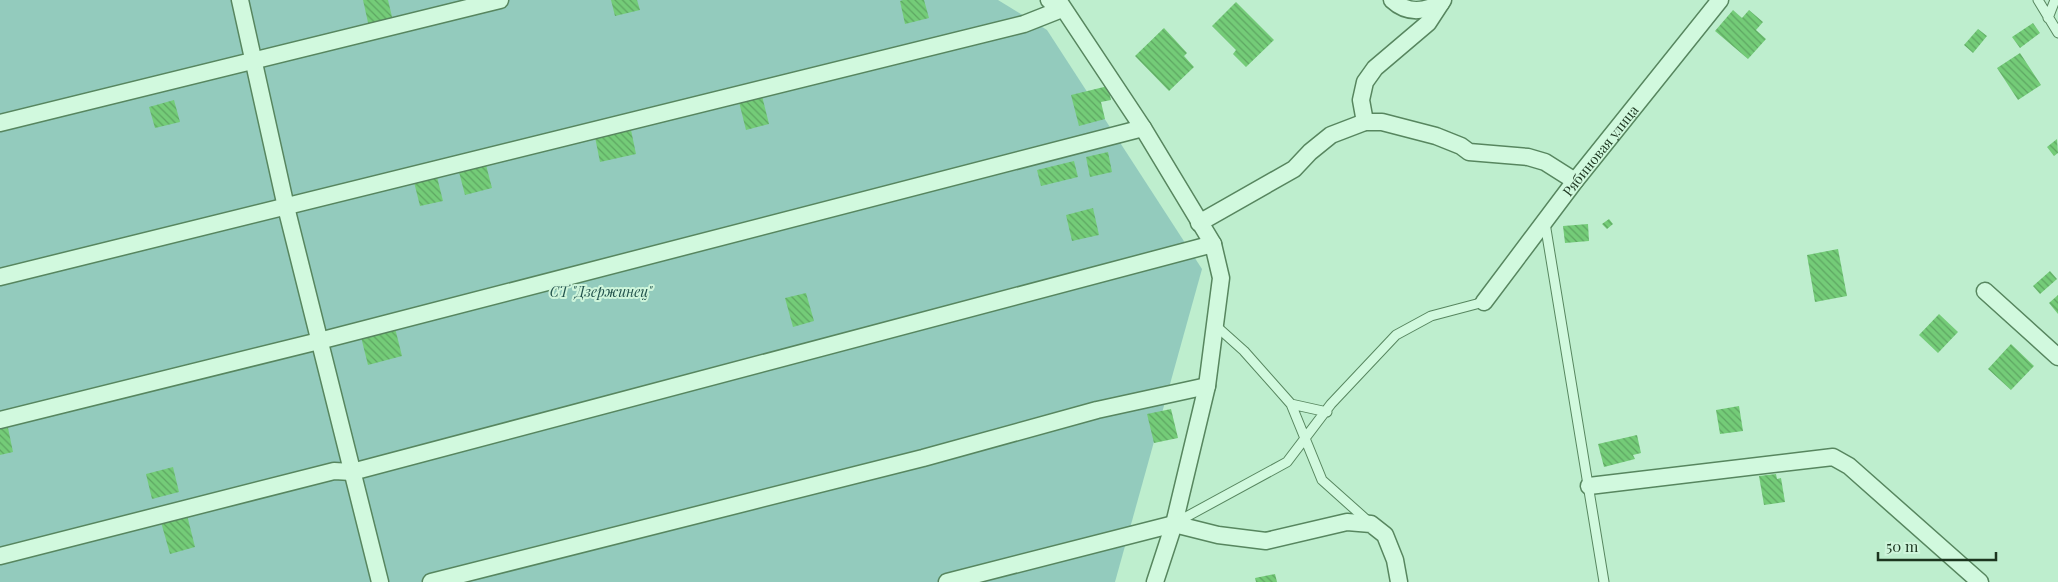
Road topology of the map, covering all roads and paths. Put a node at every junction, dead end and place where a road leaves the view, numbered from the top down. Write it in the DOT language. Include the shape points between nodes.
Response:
graph roads {
  1 [pos="240,0"];
  2 [pos="500,0"];
  3 [pos="1392,0"];
  4 [pos="1720,0"];
  5 [pos="2038,0"];
  6 [pos="2055,0"];
  7 [pos="1442,1"];
  8 [pos="1057,3"];
  9 [pos="2048,18"];
  10 [pos="2058,33"];
  11 [pos="254,61"];
  12 [pos="1366,122"];
  13 [pos="0,123"];
  14 [pos="1143,128"];
  15 [pos="1575,181"];
  16 [pos="286,206"];
  17 [pos="1199,223"];
  18 [pos="1545,223"];
  19 [pos="1213,244"];
  20 [pos="0,277"];
  21 [pos="1985,291"];
  22 [pos="1484,302"];
  23 [pos="1215,325"];
  24 [pos="319,341"];
  25 [pos="2058,356"];
  26 [pos="1207,386"];
  27 [pos="1291,404"];
  28 [pos="1327,412"];
  29 [pos="0,420"];
  30 [pos="1304,440"];
  31 [pos="352,472"];
  32 [pos="1589,486"];
  33 [pos="1174,524"];
  34 [pos="1371,524"];
  35 [pos="0,556"];
  36 [pos="380,582"];
  37 [pos="431,582"];
  38 [pos="947,582"];
  39 [pos="1155,582"];
  40 [pos="1399,582"];
  41 [pos="1604,582"];
  42 [pos="1980,582"];
  1 -- 11 [label="street"];
  2 -- 11 [label="street"];
  3 -- 7 [label="street" via="1414,11 1424,11"];
  4 -- 15 [label="street, Рябиновая улица"];
  5 -- 9 [label="lane"];
  6 -- 9 [label="lane"];
  7 -- 12 [label="street" via="1428,23 1375,68 1365,82 1362,100"];
  8 -- 14 [label="street"];
  8 -- 16 [label="street" via="1024,24"];
  9 -- 10 [label="lane"];
  11 -- 13 [label="street"];
  11 -- 16 [label="street"];
  12 -- 15 [label="street" via="1382,122 1436,136 1479,154 1528,157 1545,162"];
  12 -- 17 [label="street" via="1331,135 1294,169"];
  14 -- 17 [label="street"];
  14 -- 24 [label="street"];
  15 -- 18 [label="street, Рябиновая улица"];
  16 -- 20 [label="street"];
  16 -- 24 [label="street"];
  17 -- 19 [label="street"];
  18 -- 22 [label="street, Рябиновая улица"];
  18 -- 32 [label="lane"];
  19 -- 23 [label="street" via="1221,278"];
  19 -- 31 [label="street"];
  21 -- 25 [label="street"];
  22 -- 28 [label="lane" via="1431,316 1396,335"];
  23 -- 26 [label="street"];
  23 -- 27 [label="lane" via="1244,351"];
  24 -- 29 [label="street"];
  24 -- 31 [label="street"];
  26 -- 33 [label="street"];
  26 -- 37 [label="street" via="1097,410 914,460"];
  27 -- 28 [label="lane"];
  27 -- 30 [label="lane"];
  28 -- 30 [label="lane"];
  30 -- 33 [label="lane" via="1287,462"];
  30 -- 34 [label="lane" via="1322,480"];
  31 -- 35 [label="street" via="334,471"];
  31 -- 36 [label="street"];
  32 -- 41 [label="lane"];
  32 -- 42 [label="street" via="1833,457 1849,466"];
  33 -- 34 [label="street" via="1218,535 1266,541 1346,522"];
  33 -- 38 [label="street"];
  33 -- 39 [label="street"];
  34 -- 40 [label="street" via="1385,535"];
}
